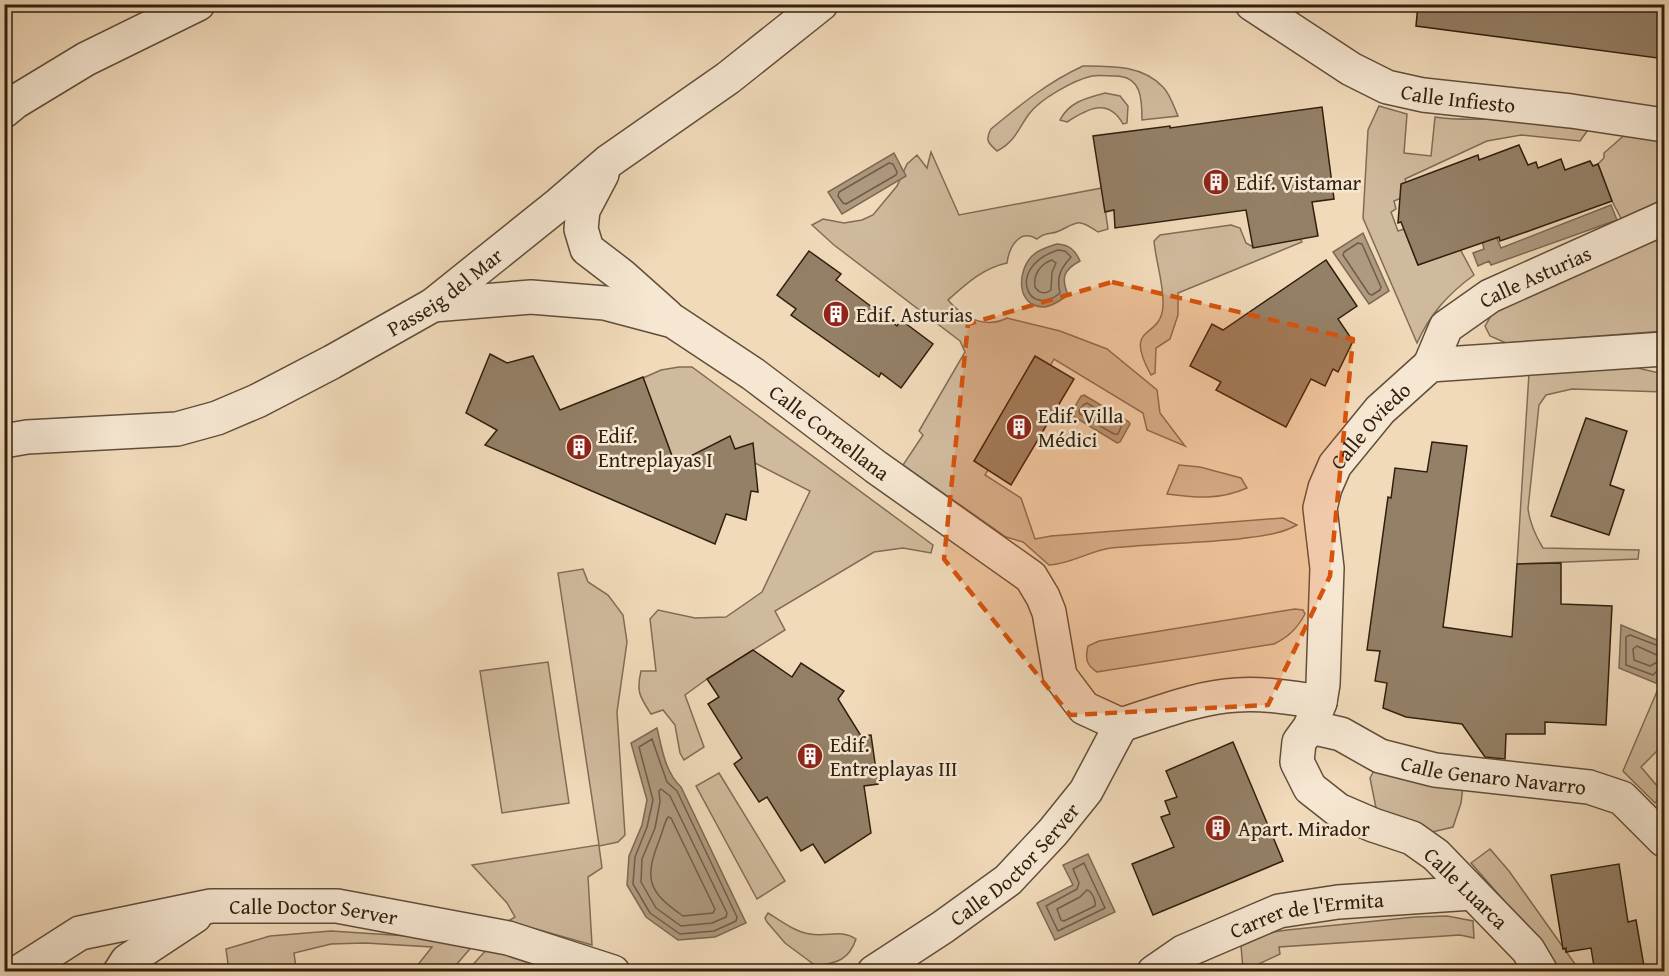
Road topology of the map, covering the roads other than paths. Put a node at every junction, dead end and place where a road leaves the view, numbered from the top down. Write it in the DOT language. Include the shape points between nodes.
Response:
graph roads {
  1 [pos="198,4"];
  2 [pos="821,4"];
  3 [pos="1261,11"];
  4 [pos="4,111"];
  5 [pos="1665,125"];
  6 [pos="609,161"];
  7 [pos="1665,218"];
  8 [pos="433,305"];
  9 [pos="673,321"];
  10 [pos="1665,349"];
  11 [pos="1430,364"];
  12 [pos="4,441"];
  13 [pos="1315,715"];
  14 [pos="1121,725"];
  15 [pos="1665,840"];
  16 [pos="1472,893"];
  17 [pos="211,906"];
  18 [pos="19,972"];
  19 [pos="120,972"];
  20 [pos="613,972"];
  21 [pos="874,972"];
  22 [pos="1154,972"];
  23 [pos="1540,972"];
  1 -- 4 [label="street" via="86,59"];
  2 -- 6 [label="street, Passeig del Mar" via="728,78"];
  3 -- 5 [label="street, Calle Infiesto" via="1351,69 1388,87 1423,95"];
  6 -- 8 [label="street, Passeig del Mar"];
  6 -- 9 [label="street" via="583,210 581,229 587,249"];
  7 -- 11 [label="street, Calle Asturias" via="1490,297 1446,327"];
  8 -- 9 [label="street, Calle Cornellana" via="531,297 605,303"];
  8 -- 12 [label="street, Passeig del Mar" via="332,362 217,418 177,429"];
  9 -- 14 [label="street, Calle Cornellana" via="753,374 1031,577 1049,612 1060,676 1084,708"];
  10 -- 11 [label="street, Calle Oviedo"];
  11 -- 13 [label="street, Calle Oviedo" via="1380,410 1335,465 1325,488 1320,508 1327,568 1323,684"];
  13 -- 14 [label="street, Calle Genaro Navarro" via="1268,694 1235,695 1195,702"];
  13 -- 15 [label="street, Calle Genaro Navarro" via="1380,756 1435,770 1589,787 1622,798"];
  13 -- 16 [label="street, Calle Luarca" via="1299,742 1297,762 1310,788 1338,810 1412,838 1436,855"];
  14 -- 21 [label="street, Calle Doctor Server" via="1086,791 1008,880"];
  16 -- 22 [label="street, Carrer de l'Ermita" via="1338,902 1279,911 1183,952"];
  16 -- 23 [label="street, Calle Luarca" via="1528,950"];
  17 -- 18 [label="street, Calle Doctor Server" via="80,933"];
  17 -- 19 [label="street" via="127,961"];
  17 -- 20 [label="street, Calle Doctor Server" via="337,906 508,938"];
}
